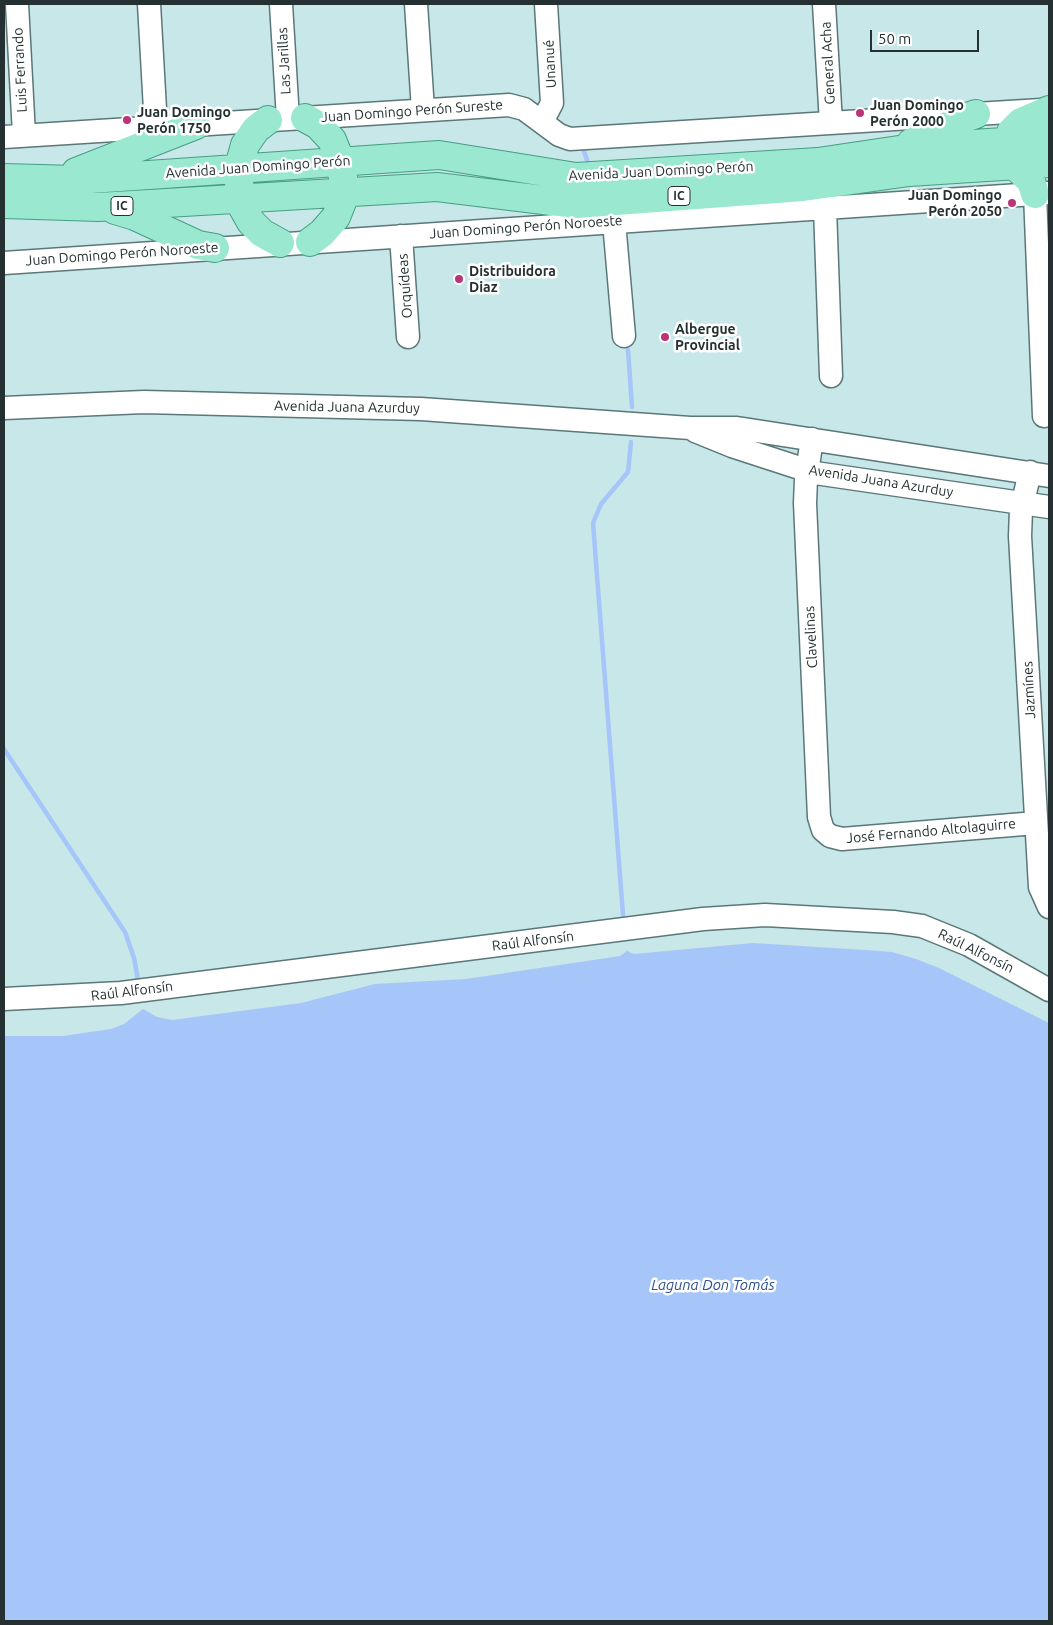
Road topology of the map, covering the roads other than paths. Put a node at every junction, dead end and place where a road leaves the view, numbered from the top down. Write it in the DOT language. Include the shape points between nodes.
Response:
graph roads {
  1 [pos="17,4"];
  2 [pos="148,4"];
  3 [pos="281,4"];
  4 [pos="416,4"];
  5 [pos="546,4"];
  6 [pos="824,4"];
  7 [pos="423,110"];
  8 [pos="1049,110"];
  9 [pos="976,114"];
  10 [pos="287,119"];
  11 [pos="542,122"];
  12 [pos="831,123"];
  13 [pos="196,125"];
  14 [pos="156,127"];
  15 [pos="14,136"];
  16 [pos="1049,139"];
  17 [pos="898,150"];
  18 [pos="1010,154"];
  19 [pos="340,162"];
  20 [pos="1049,163"];
  21 [pos="240,169"];
  22 [pos="4,178"];
  23 [pos="57,180"];
  24 [pos="343,192"];
  25 [pos="1042,193"];
  26 [pos="240,198"];
  27 [pos="4,204"];
  28 [pos="99,207"];
  29 [pos="825,208"];
  30 [pos="614,222"];
  31 [pos="401,236"];
  32 [pos="310,242"];
  33 [pos="280,243"];
  34 [pos="215,248"];
  35 [pos="4,263"];
  36 [pos="624,336"];
  37 [pos="408,337"];
  38 [pos="831,376"];
  39 [pos="4,408"];
  40 [pos="1044,416"];
  41 [pos="690,428"];
  42 [pos="812,439"];
  43 [pos="807,471"];
  44 [pos="1040,474"];
  45 [pos="1022,502"];
  46 [pos="1049,507"];
  47 [pos="1036,823"];
  48 [pos="826,834"];
  49 [pos="1049,907"];
  50 [pos="1049,990"];
  51 [pos="4,999"];
  1 -- 15 [label="street, Luis Ferrando"];
  2 -- 14 [label="street"];
  3 -- 10 [label="street, Las Jarillas"];
  4 -- 7 [label="street"];
  5 -- 11 [label="street, Unanué" via="552,103"];
  6 -- 12 [label="street, General Acha"];
  7 -- 10 [label="street, Juan Domingo Perón Sureste"];
  7 -- 11 [label="street, Juan Domingo Perón Sureste" via="512,105"];
  8 -- 9 [label="street, Juan Domingo Perón Sureste"];
  8 -- 18 [label="main road" via="1021,122 1011,132"];
  9 -- 12 [label="street, Juan Domingo Perón Sureste"];
  9 -- 17 [label="main road"];
  10 -- 13 [label="street, Juan Domingo Perón Sureste"];
  10 -- 19 [label="main road" via="326,132"];
  10 -- 21 [label="main road" via="256,129 247,141"];
  11 -- 12 [label="street, Juan Domingo Perón Sureste" via="570,139"];
  13 -- 14 [label="street, Juan Domingo Perón Sureste"];
  13 -- 23 [label="main road"];
  14 -- 15 [label="street, Juan Domingo Perón Sureste"];
  16 -- 18 [label="main road, Avenida Juan Domingo Perón / IC"];
  17 -- 18 [label="main road, Avenida Juan Domingo Perón / IC"];
  17 -- 19 [label="main road, Avenida Juan Domingo Perón / IC" via="818,162 576,177 439,155"];
  18 -- 20 [label="main road, Avenida Juan Domingo Perón / IC"];
  18 -- 24 [label="main road, Avenida Juan Domingo Perón / IC" via="803,187 576,204 437,187"];
  18 -- 25 [label="main road"];
  19 -- 21 [label="main road, Avenida Juan Domingo Perón / IC"];
  19 -- 24 [label="main road"];
  21 -- 23 [label="main road, Avenida Juan Domingo Perón / IC"];
  21 -- 26 [label="main road"];
  22 -- 23 [label="main road, Avenida Juan Domingo Perón / IC"];
  24 -- 26 [label="main road, Avenida Juan Domingo Perón / IC"];
  24 -- 32 [label="main road" via="336,217"];
  25 -- 29 [label="street, Juan Domingo Perón Noroeste"];
  25 -- 40 [label="street"];
  26 -- 28 [label="main road, Avenida Juan Domingo Perón / IC"];
  26 -- 33 [label="main road" via="254,226"];
  27 -- 28 [label="main road, Avenida Juan Domingo Perón / IC"];
  28 -- 34 [label="main road" via="131,214 195,244"];
  29 -- 30 [label="street, Juan Domingo Perón Noroeste"];
  29 -- 38 [label="street"];
  30 -- 31 [label="street, Juan Domingo Perón Noroeste"];
  30 -- 36 [label="street"];
  31 -- 32 [label="street, Juan Domingo Perón Noroeste"];
  31 -- 37 [label="street, Orquídeas"];
  32 -- 33 [label="street, Juan Domingo Perón Noroeste"];
  33 -- 34 [label="street, Juan Domingo Perón Noroeste"];
  34 -- 35 [label="street, Juan Domingo Perón Noroeste"];
  39 -- 41 [label="street, Avenida Juana Azurduy" via="144,402 421,409"];
  41 -- 42 [label="street, Avenida Juana Azurduy" via="737,428"];
  41 -- 43 [label="street, Avenida Juana Azurduy" via="725,444"];
  42 -- 43 [label="street, Clavelinas"];
  42 -- 44 [label="street, Avenida Juana Azurduy"];
  43 -- 45 [label="street, Avenida Juana Azurduy"];
  43 -- 48 [label="street, Clavelinas" via="805,503 819,817"];
  44 -- 45 [label="street, Jazmínes"];
  45 -- 46 [label="street, Avenida Juana Azurduy"];
  45 -- 47 [label="street, Jazmínes" via="1020,536"];
  47 -- 48 [label="street, José Fernando Altolaguirre" via="842,838"];
  47 -- 49 [label="street, Jazmínes" via="1041,892"];
  50 -- 51 [label="street, Raúl Alfonsín" via="965,943 922,926 765,915 704,919 121,993"];
}
